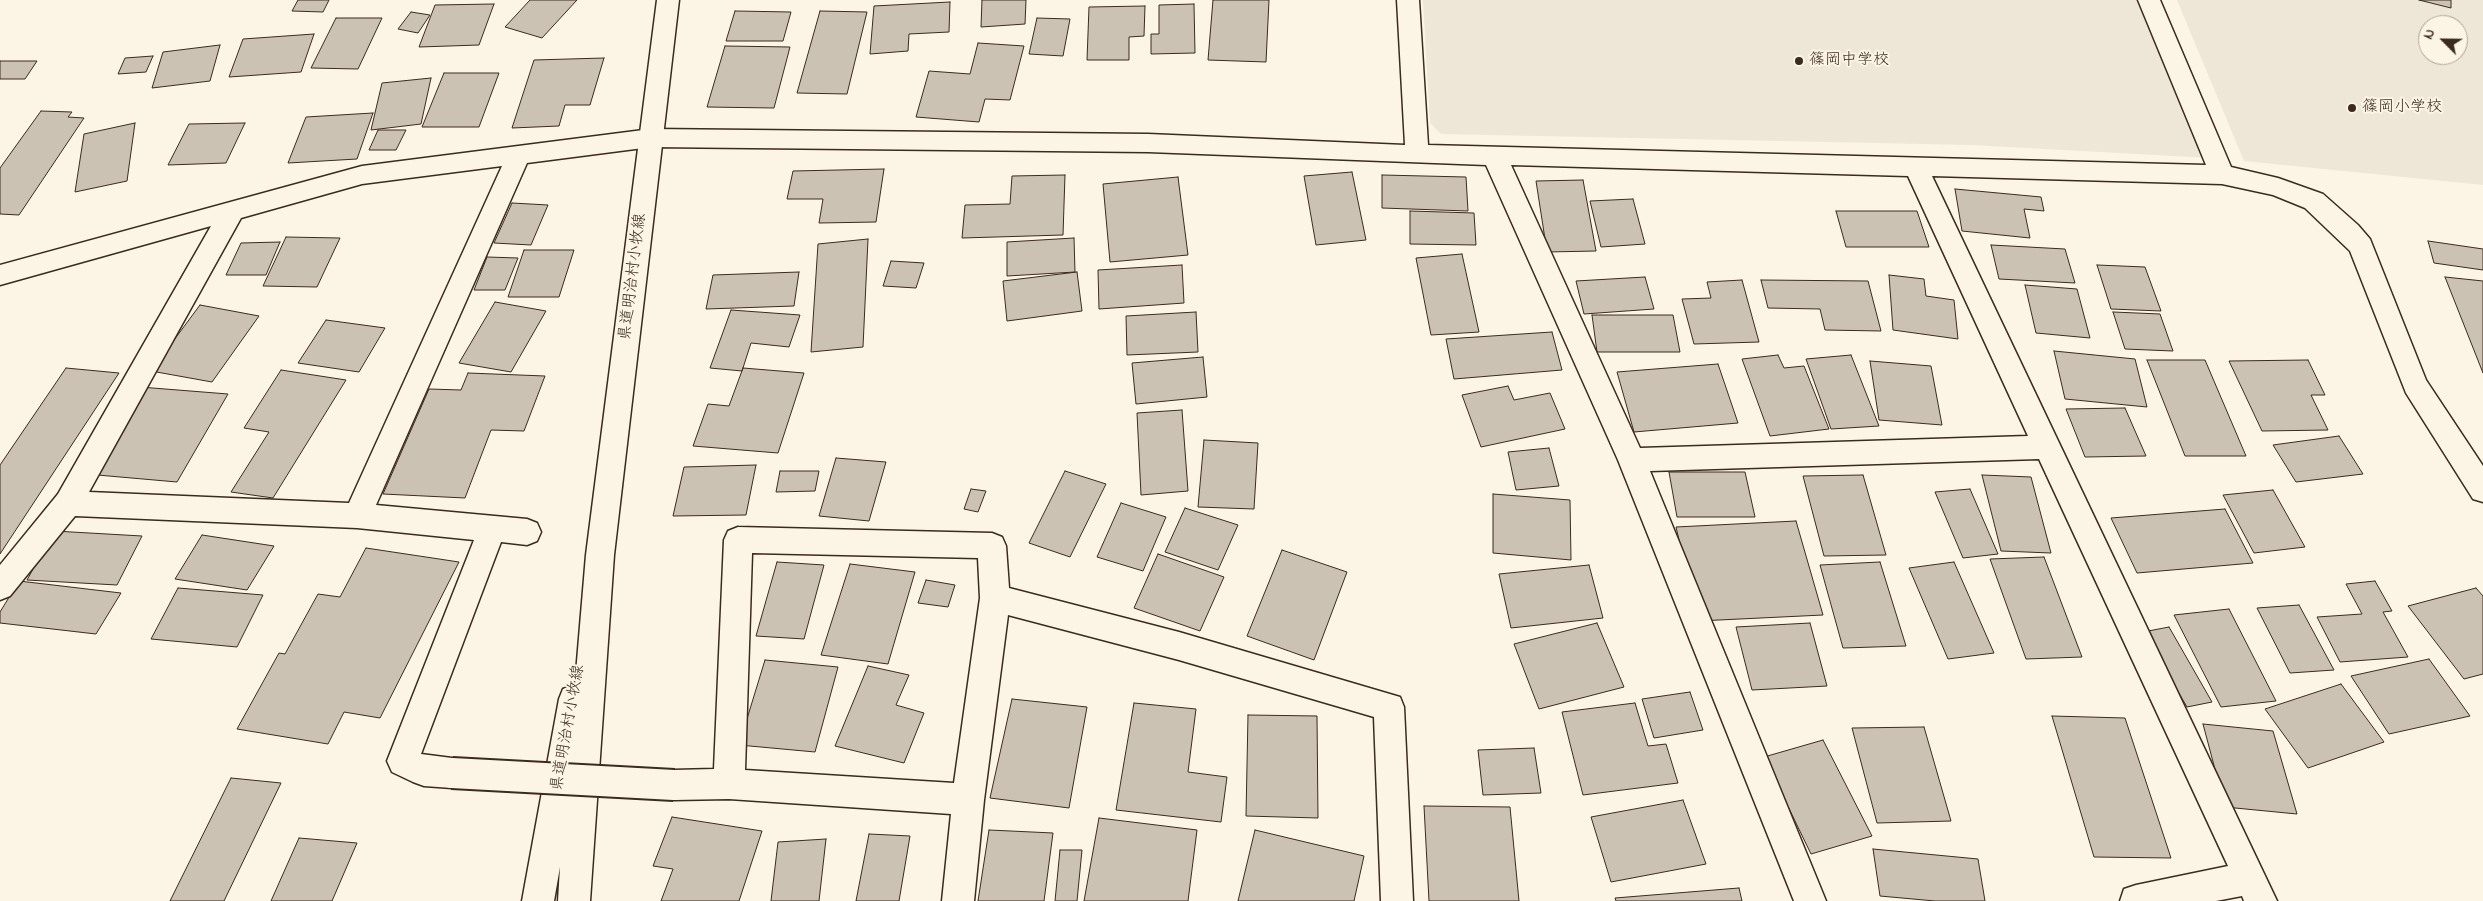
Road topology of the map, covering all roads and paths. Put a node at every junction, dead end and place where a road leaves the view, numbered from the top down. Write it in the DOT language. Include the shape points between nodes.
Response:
graph roads {
  1 [pos="668,0"];
  2 [pos="1408,0"];
  3 [pos="2149,0"];
  4 [pos="651,138"];
  5 [pos="519,154"];
  6 [pos="1417,154"];
  7 [pos="1494,155"];
  8 [pos="1916,168"];
  9 [pos="2222,175"];
  10 [pos="233,210"];
  11 [pos="0,275"];
  12 [pos="2047,447"];
  13 [pos="1632,460"];
  14 [pos="2483,490"];
  15 [pos="68,503"];
  16 [pos="357,516"];
  17 [pos="492,529"];
  18 [pos="527,532"];
  19 [pos="600,554"];
  20 [pos="0,587"];
  21 [pos="995,598"];
  22 [pos="729,784"];
  23 [pos="968,800"];
  24 [pos="2255,889"];
  25 [pos="538,901"];
  26 [pos="574,901"];
  27 [pos="958,901"];
  28 [pos="1397,901"];
  29 [pos="1810,901"];
  30 [pos="2136,901"];
  1 -- 4 [label="street, 県道明治村小牧線"];
  2 -- 6 [label="street"];
  3 -- 9 [label="street"];
  4 -- 5 [label="street"];
  4 -- 6 [label="street" via="1148,143"];
  4 -- 19 [label="street, 県道明治村小牧線"];
  5 -- 10 [label="street" via="362,175"];
  5 -- 16 [label="street"];
  6 -- 7 [label="street"];
  7 -- 8 [label="street"];
  7 -- 13 [label="street"];
  8 -- 9 [label="street"];
  8 -- 12 [label="street"];
  9 -- 14 [label="street" via="2278,187 2314,201 2362,246 2415,384"];
  10 -- 11 [label="street"];
  10 -- 15 [label="street"];
  12 -- 13 [label="street"];
  12 -- 24 [label="street"];
  13 -- 29 [label="street"];
  15 -- 16 [label="street"];
  15 -- 20 [label="street"];
  16 -- 17 [label="street"];
  17 -- 18 [label="street"];
  17 -- 22 [label="street, bridge" via="403,761 424,770 452,774 674,785"];
  19 -- 25 [label="street, 県道明治村小牧線"];
  19 -- 26 [label="street, 県道明治村小牧線"];
  21 -- 22 [label="street" via="992,546 738,540"];
  21 -- 23 [label="street"];
  21 -- 28 [label="street" via="1179,646 1388,707"];
  22 -- 23 [label="street"];
  23 -- 27 [label="street"];
  24 -- 30 [label="street"];
}
